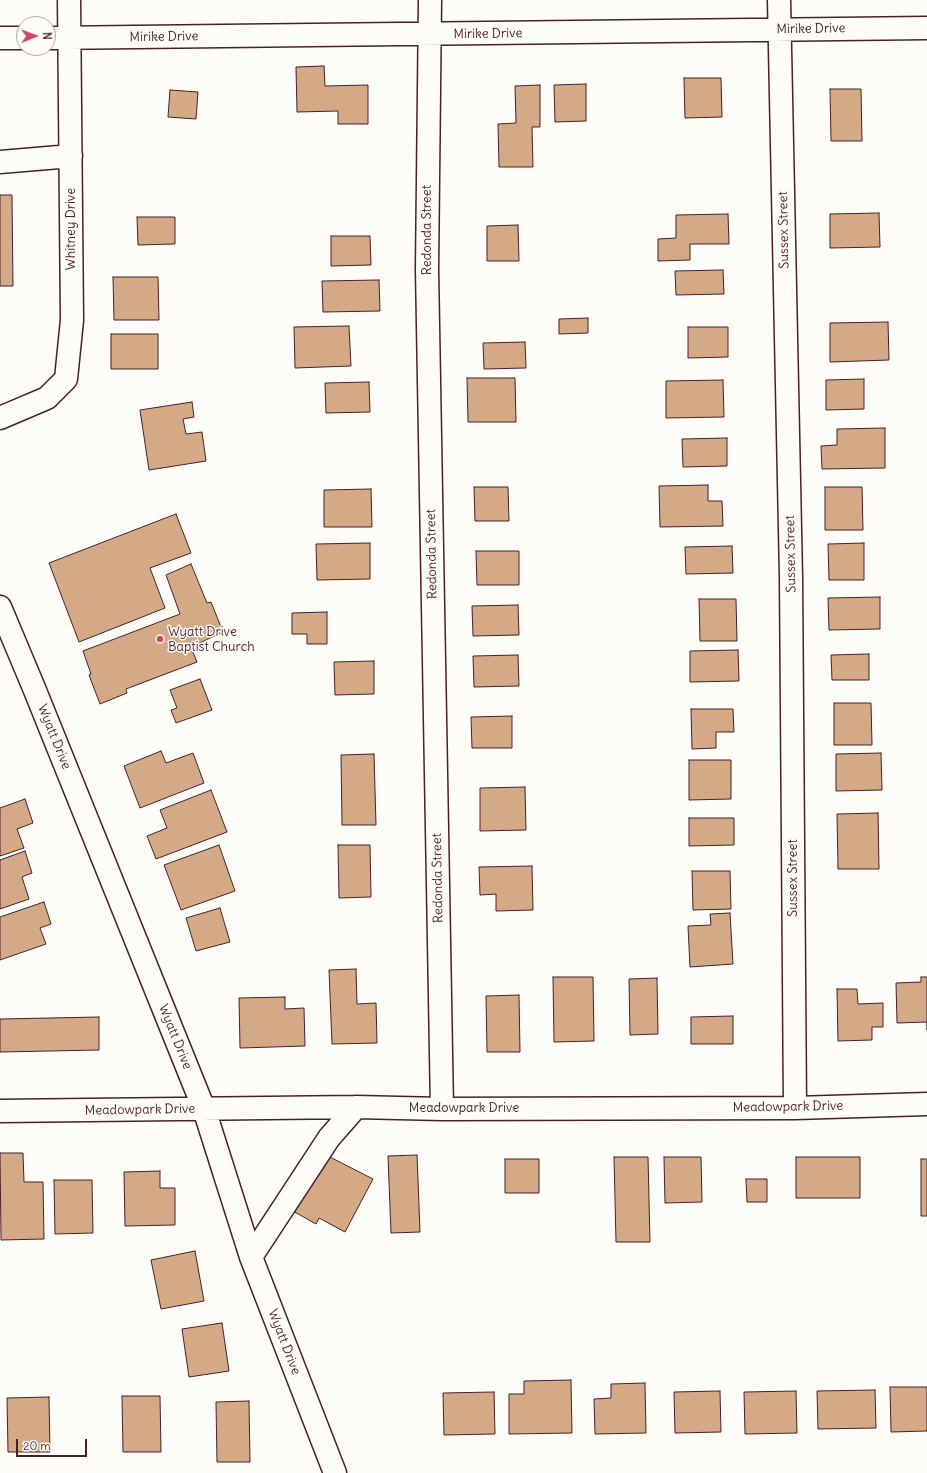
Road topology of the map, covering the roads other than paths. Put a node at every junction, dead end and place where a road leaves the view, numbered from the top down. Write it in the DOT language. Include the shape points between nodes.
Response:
graph roads {
  1 [pos="69,0"];
  2 [pos="430,0"];
  3 [pos="779,0"];
  4 [pos="927,28"];
  5 [pos="780,30"];
  6 [pos="429,34"];
  7 [pos="0,38"];
  8 [pos="16,38"];
  9 [pos="56,38"];
  10 [pos="70,38"];
  11 [pos="71,156"];
  12 [pos="0,162"];
  13 [pos="0,418"];
  14 [pos="0,607"];
  15 [pos="927,1104"];
  16 [pos="356,1108"];
  17 [pos="795,1108"];
  18 [pos="204,1109"];
  19 [pos="442,1109"];
  20 [pos="0,1111"];
  21 [pos="251,1257"];
  22 [pos="335,1473"];
  1 -- 10 [label="street, Whitney Drive"];
  2 -- 6 [label="street, Redonda Street"];
  3 -- 5 [label="street, Sussex Street"];
  4 -- 5 [label="street, Mirike Drive"];
  5 -- 6 [label="street, Mirike Drive"];
  5 -- 17 [label="street, Sussex Street" via="791,577"];
  6 -- 10 [label="street, Mirike Drive"];
  6 -- 19 [label="street, Redonda Street" via="427,269"];
  7 -- 8 [label="street"];
  9 -- 10 [label="street, Mirike Drive"];
  10 -- 11 [label="street, Whitney Drive"];
  11 -- 12 [label="street"];
  11 -- 13 [label="street, Whitney Drive" via="72,320 66,379 47,398"];
  14 -- 18 [label="street, Wyatt Drive"];
  15 -- 17 [label="street, Meadowpark Drive"];
  16 -- 18 [label="street, Meadowpark Drive"];
  16 -- 19 [label="street, Meadowpark Drive"];
  16 -- 21 [label="street" via="329,1138"];
  17 -- 19 [label="street, Meadowpark Drive"];
  18 -- 20 [label="street, Meadowpark Drive"];
  18 -- 21 [label="street, Wyatt Drive"];
  21 -- 22 [label="street, Wyatt Drive"];
}
